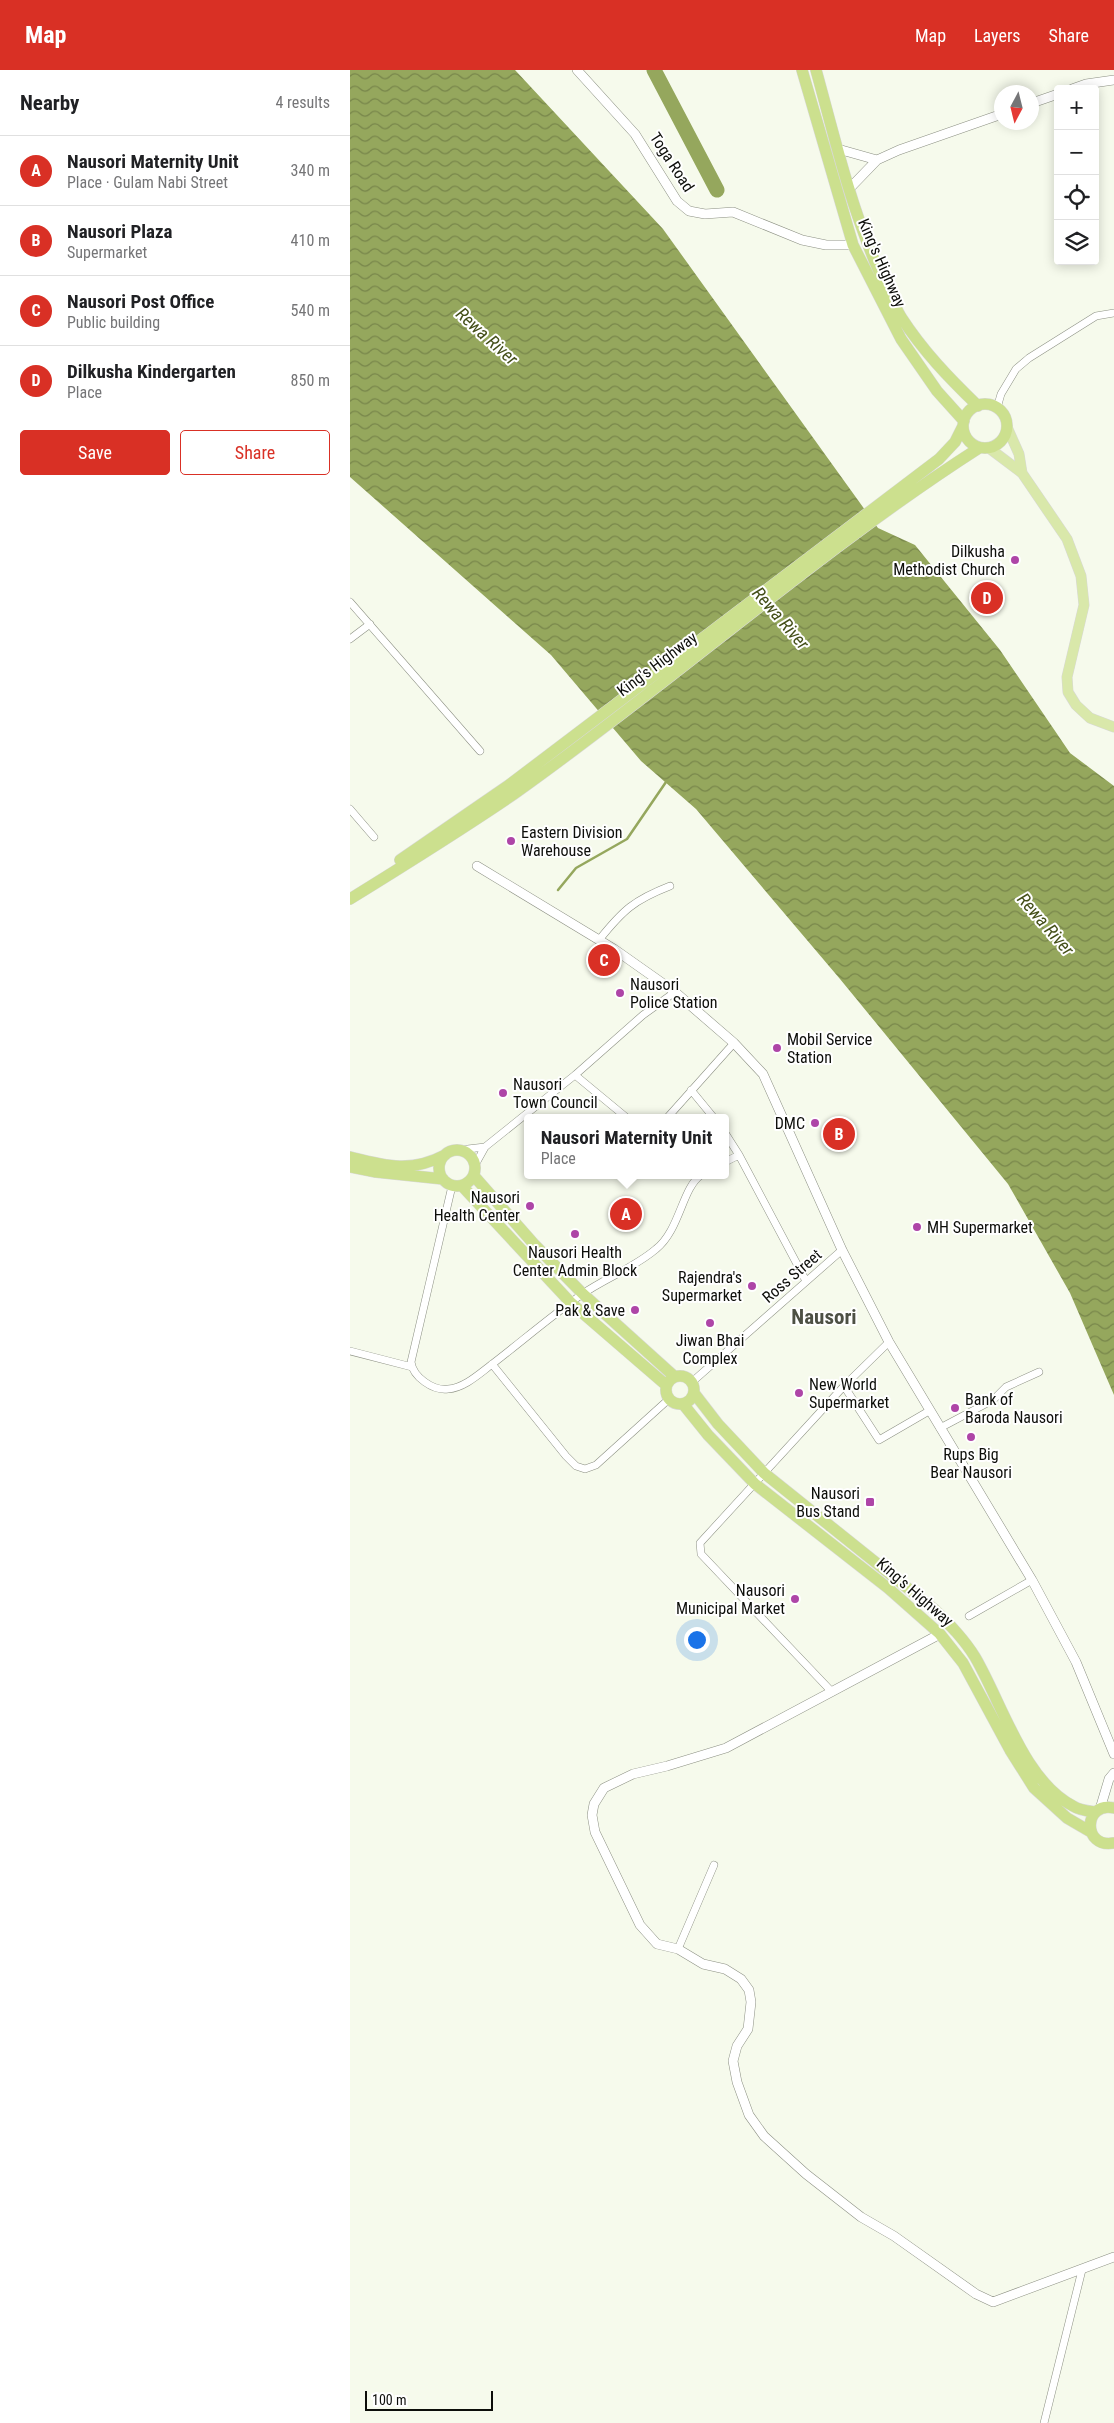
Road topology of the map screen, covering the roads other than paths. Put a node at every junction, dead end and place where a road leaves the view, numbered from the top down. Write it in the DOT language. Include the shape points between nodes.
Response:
graph roads {
  1 [pos="577,70"];
  2 [pos="802,70"];
  3 [pos="816,70"];
  4 [pos="1114,80"];
  5 [pos="1083,85"];
  6 [pos="1054,95"];
  7 [pos="1039,101"];
  8 [pos="994,117"];
  9 [pos="838,149"];
  10 [pos="877,160"];
  11 [pos="848,189"];
  12 [pos="853,245"];
  13 [pos="1114,313"];
  14 [pos="978,406"];
  15 [pos="997,408"];
  16 [pos="964,423"];
  17 [pos="1007,427"];
  18 [pos="984,448"];
  19 [pos="1022,472"];
  20 [pos="879,509"];
  21 [pos="350,602"];
  22 [pos="370,624"];
  23 [pos="350,639"];
  24 [pos="1114,727"];
  25 [pos="565,749"];
  26 [pos="480,751"];
  27 [pos="350,808"];
  28 [pos="374,837"];
  29 [pos="477,866"];
  30 [pos="670,886"];
  31 [pos="350,891"];
  32 [pos="350,899"];
  33 [pos="599,940"];
  34 [pos="676,992"];
  35 [pos="734,1043"];
  36 [pos="575,1075"];
  37 [pos="691,1090"];
  38 [pos="526,1114"];
  39 [pos="622,1114"];
  40 [pos="670,1114"];
  41 [pos="711,1114"];
  42 [pos="524,1116"];
  43 [pos="729,1139"];
  44 [pos="485,1147"];
  45 [pos="459,1150"];
  46 [pos="446,1154"];
  47 [pos="739,1155"];
  48 [pos="350,1157"];
  49 [pos="729,1160"];
  50 [pos="350,1167"];
  51 [pos="475,1170"];
  52 [pos="697,1179"];
  53 [pos="452,1183"];
  54 [pos="842,1250"];
  55 [pos="806,1281"];
  56 [pos="583,1294"];
  57 [pos="571,1302"];
  58 [pos="889,1342"];
  59 [pos="350,1351"];
  60 [pos="492,1364"];
  61 [pos="412,1367"];
  62 [pos="1039,1372"];
  63 [pos="676,1377"];
  64 [pos="666,1385"];
  65 [pos="844,1386"];
  66 [pos="693,1388"];
  67 [pos="669,1400"];
  68 [pos="683,1404"];
  69 [pos="929,1410"];
  70 [pos="940,1428"];
  71 [pos="764,1473"];
  72 [pos="755,1484"];
  73 [pos="1032,1580"];
  74 [pos="969,1616"];
  75 [pos="940,1634"];
  76 [pos="832,1692"];
  77 [pos="1114,1754"];
  78 [pos="1114,1773"];
  79 [pos="1114,1808"];
  80 [pos="1098,1811"];
  81 [pos="1091,1832"];
  82 [pos="1114,1843"];
  83 [pos="714,1865"];
  84 [pos="678,1949"];
  85 [pos="1114,2257"];
  86 [pos="1082,2270"];
  87 [pos="1044,2423"];
  1 -- 12 [label="street, Toga Road" via="635,134 677,202 689,211 705,214 733,212 802,240 826,245"];
  2 -- 12 [label="highway, King's Highway"];
  3 -- 9 [label="highway, King's Highway"];
  4 -- 5 [label="street"];
  6 -- 7 [label="street"];
  8 -- 10 [label="street"];
  9 -- 10 [label="street"];
  9 -- 11 [label="highway, King's Highway"];
  10 -- 11 [label="street"];
  11 -- 14 [label="highway, King's Highway" via="860,227 900,315 932,360"];
  12 -- 16 [label="highway, King's Highway" via="901,339"];
  13 -- 15 [label="street" via="1096,316 1029,358 1016,369 1001,394"];
  14 -- 15 [label="highway"];
  14 -- 16 [label="highway" via="969,412"];
  15 -- 17 [label="highway" via="1005,416"];
  16 -- 18 [label="highway" via="965,436 971,443"];
  16 -- 20 [label="highway, King's Highway" via="955,442 939,460"];
  17 -- 18 [label="highway" via="998,444"];
  17 -- 19 [label="main road"];
  18 -- 19 [label="main road"];
  18 -- 20 [label="highway, King's Highway"];
  19 -- 24 [label="main road" via="1062,532 1082,576 1083,615 1067,677 1068,692 1082,712"];
  20 -- 25 [label="highway, King's Highway"];
  21 -- 22 [label="street"];
  22 -- 23 [label="street"];
  22 -- 26 [label="street"];
  25 -- 31 [label="highway, King's Highway"];
  25 -- 32 [label="highway, King's Highway" via="446,840"];
  27 -- 28 [label="street"];
  29 -- 33 [label="street"];
  30 -- 33 [label="street" via="636,901 621,913"];
  33 -- 34 [label="street"];
  34 -- 35 [label="street"];
  34 -- 36 [label="street" via="643,1015"];
  35 -- 37 [label="street"];
  35 -- 54 [label="street" via="763,1074"];
  36 -- 38 [label="street"];
  36 -- 39 [label="street"];
  37 -- 40 [label="street"];
  37 -- 41 [label="street"];
  42 -- 44 [label="street"];
  43 -- 47 [label="street"];
  44 -- 45 [label="street"];
  44 -- 51 [label="street"];
  45 -- 46 [label="highway"];
  45 -- 51 [label="highway" via="470,1155"];
  46 -- 48 [label="highway" via="428,1164 411,1166"];
  46 -- 53 [label="highway" via="439,1166"];
  47 -- 49 [label="street"];
  47 -- 55 [label="street"];
  50 -- 53 [label="highway"];
  51 -- 53 [label="highway"];
  51 -- 56 [label="highway" via="532,1243"];
  52 -- 56 [label="street" via="673,1230 658,1249"];
  53 -- 57 [label="highway"];
  53 -- 61 [label="street"];
  54 -- 55 [label="street, Ross Street"];
  54 -- 58 [label="street"];
  55 -- 66 [label="street, Ross Street"];
  56 -- 57 [label="street"];
  56 -- 63 [label="highway"];
  57 -- 60 [label="street"];
  57 -- 64 [label="highway"];
  58 -- 65 [label="street"];
  58 -- 69 [label="street"];
  59 -- 61 [label="street"];
  60 -- 61 [label="street" via="458,1386 447,1389 437,1388 420,1377"];
  60 -- 67 [label="street" via="566,1456 585,1470 596,1465"];
  62 -- 70 [label="street" via="1006,1387 993,1400"];
  63 -- 64 [label="highway"];
  63 -- 66 [label="highway" via="686,1378"];
  64 -- 67 [label="highway"];
  65 -- 69 [label="street" via="880,1440"];
  65 -- 71 [label="street"];
  66 -- 68 [label="highway" via="691,1399"];
  66 -- 71 [label="highway, King's Highway" via="724,1431"];
  67 -- 68 [label="highway"];
  68 -- 72 [label="highway, King's Highway"];
  69 -- 70 [label="street"];
  70 -- 73 [label="street"];
  71 -- 72 [label="street"];
  71 -- 80 [label="highway, King's Highway" via="952,1627 975,1656 1037,1774 1059,1798 1069,1804"];
  72 -- 75 [label="highway, King's Highway" via="888,1588"];
  72 -- 76 [label="street" via="700,1543 701,1554"];
  73 -- 74 [label="street"];
  73 -- 77 [label="street" via="1076,1662"];
  75 -- 76 [label="street"];
  75 -- 81 [label="highway, King's Highway" via="963,1663 1034,1788 1067,1818"];
  76 -- 84 [label="street" via="726,1748 633,1774 604,1788 598,1795 592,1815 595,1832 640,1925 657,1944"];
  78 -- 80 [label="street"];
  79 -- 80 [label="highway"];
  80 -- 81 [label="highway" via="1090,1822"];
  81 -- 82 [label="highway, King's Highway" via="1099,1842"];
  83 -- 84 [label="street"];
  84 -- 86 [label="street" via="703,1964 724,1969 741,1979 748,1990 751,2002 748,2029 737,2046 733,2061 749,2115 764,2136 832,2195 986,2300 997,2302 1010,2294"];
  85 -- 86 [label="street"];
  86 -- 87 [label="street"];
}
